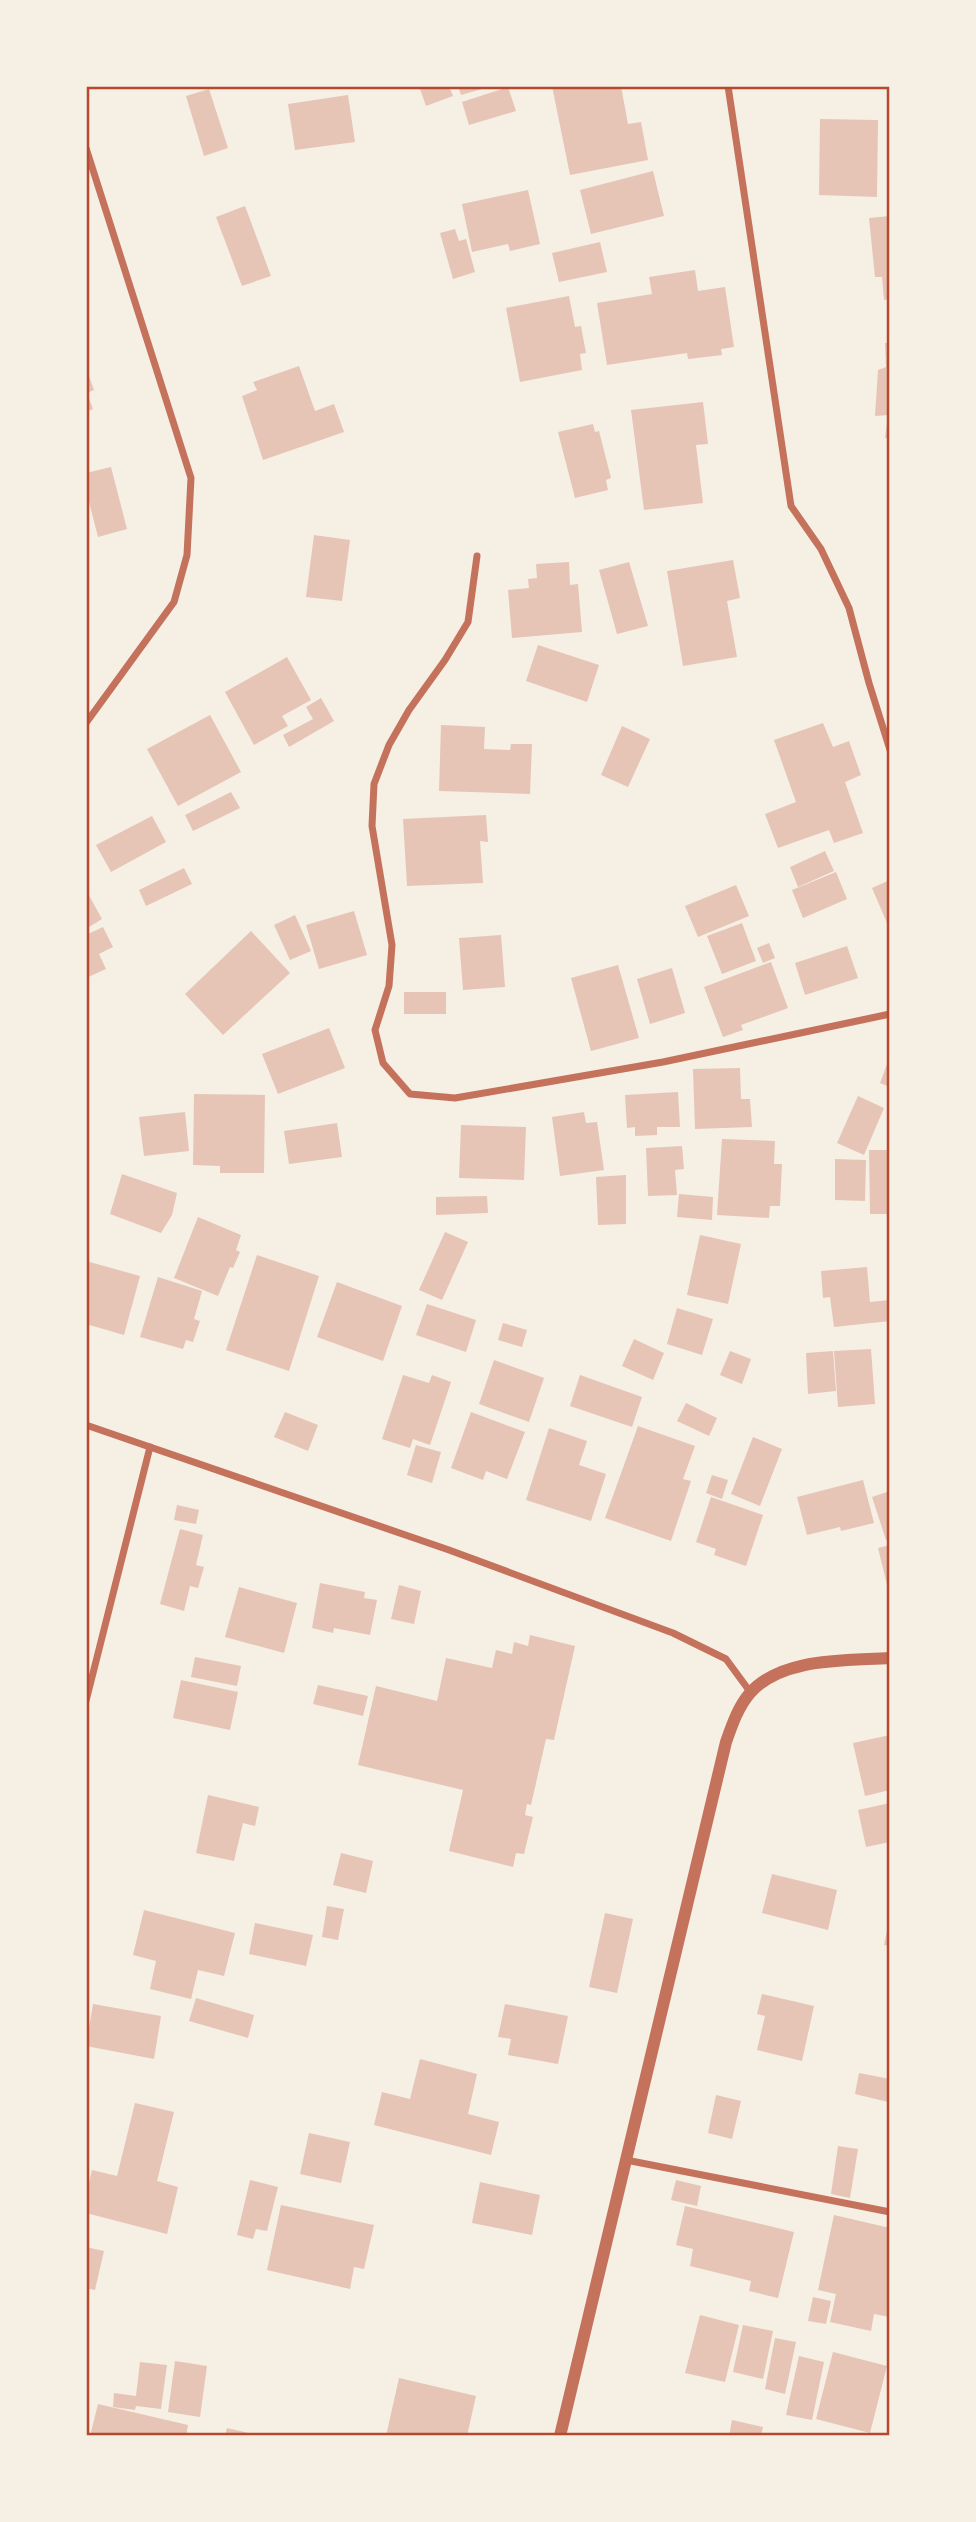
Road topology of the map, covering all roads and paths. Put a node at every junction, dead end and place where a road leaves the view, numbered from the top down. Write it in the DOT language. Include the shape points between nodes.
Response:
graph roads {
  1 [pos="728,86"];
  2 [pos="86,148"];
  3 [pos="477,556"];
  4 [pos="86,723"];
  5 [pos="890,750"];
  6 [pos="890,1014"];
  7 [pos="86,1425"];
  8 [pos="150,1447"];
  9 [pos="890,1658"];
  10 [pos="751,1693"];
  11 [pos="86,1702"];
  12 [pos="626,2160"];
  13 [pos="890,2212"];
  14 [pos="560,2436"];
  1 -- 5 [label="street" via="791,506 821,550 849,608"];
  2 -- 4 [label="street" via="191,478 187,555 174,602"];
  3 -- 6 [label="street" via="468,622 409,710 374,784 372,826 392,945 389,986 375,1030 383,1063 410,1094 455,1098 663,1062"];
  7 -- 8 [label="street"];
  8 -- 10 [label="street" via="673,1633 726,1659"];
  8 -- 11 [label="street"];
  9 -- 10 [label="street" via="800,1667 771,1676"];
  10 -- 12 [label="street" via="735,1716 726,1742"];
  12 -- 13 [label="street"];
  12 -- 14 [label="street"];
}
